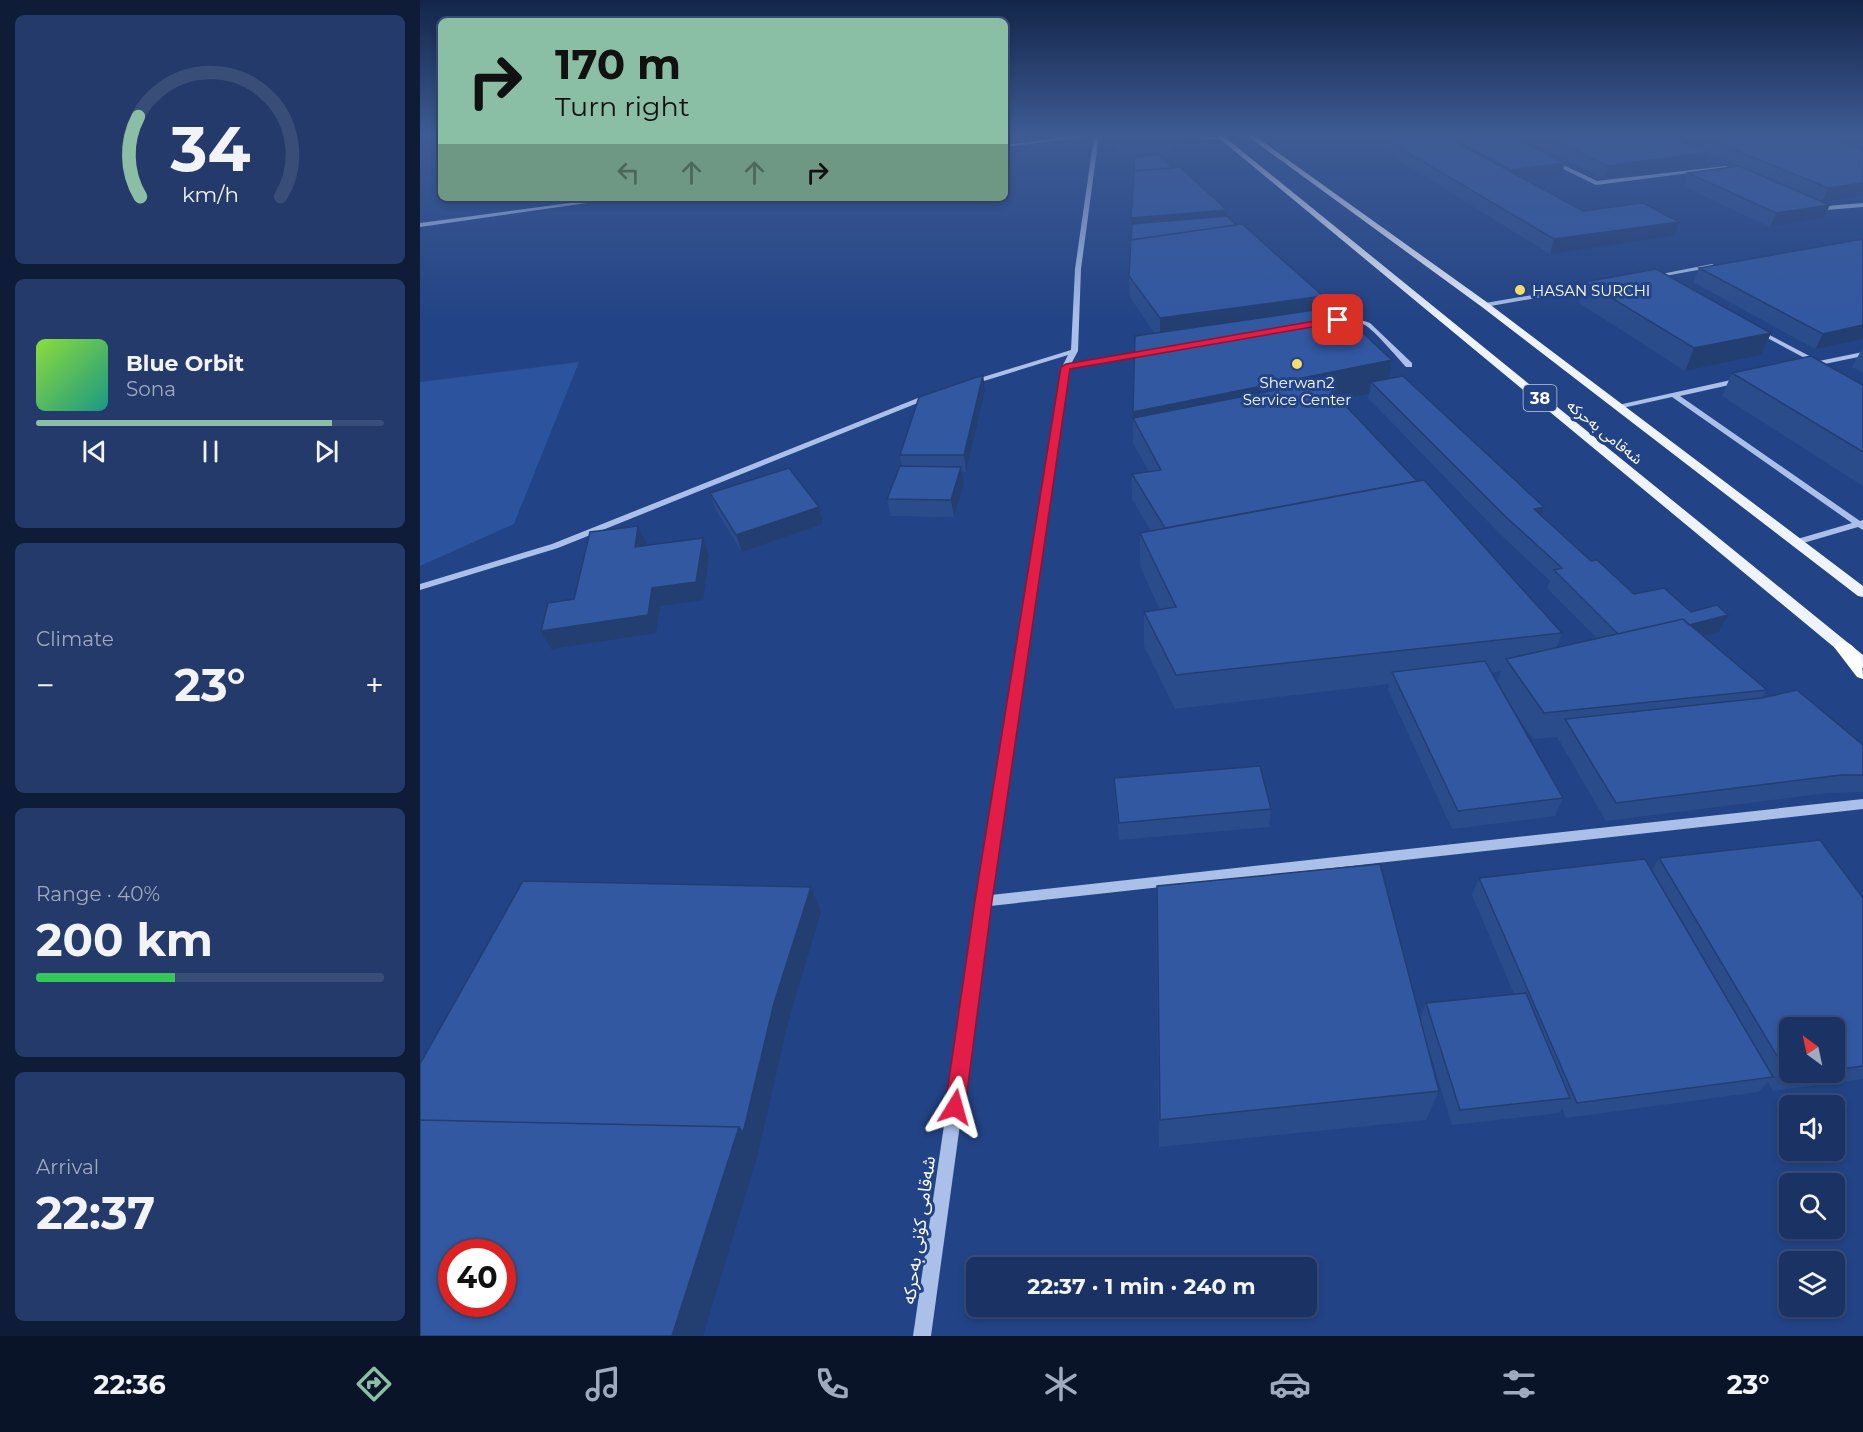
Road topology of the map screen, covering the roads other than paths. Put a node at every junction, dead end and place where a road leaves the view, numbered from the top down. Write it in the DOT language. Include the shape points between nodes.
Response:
graph roads {
  1 [pos="1088,196"];
  2 [pos="1294,196"];
  3 [pos="1334,196"];
  4 [pos="597,201"];
  5 [pos="1810,205"];
  6 [pos="1863,205"];
  7 [pos="420,225"];
  8 [pos="1724,264"];
  9 [pos="1654,276"];
  10 [pos="1643,278"];
  11 [pos="1665,281"];
  12 [pos="1609,284"];
  13 [pos="1485,305"];
  14 [pos="1325,321"];
  15 [pos="1747,325"];
  16 [pos="1160,350"];
  17 [pos="1074,351"];
  18 [pos="1863,354"];
  19 [pos="1818,363"];
  20 [pos="1409,365"];
  21 [pos="1066,367"];
  22 [pos="1796,368"];
  23 [pos="1827,368"];
  24 [pos="1752,378"];
  25 [pos="958,387"];
  26 [pos="936,395"];
  27 [pos="1674,395"];
  28 [pos="1618,407"];
  29 [pos="1862,524"];
  30 [pos="1797,542"];
  31 [pos="420,587"];
  32 [pos="1863,593"];
  33 [pos="1843,647"];
  34 [pos="1863,663"];
  35 [pos="1863,674"];
  36 [pos="1863,804"];
  37 [pos="984,901"];
  38 [pos="922,1336"];
  1 -- 17 [label="street, شەقامی کۆنی بەحرکە" via="1078,269"];
  2 -- 33 [label="main road, شەقامی بەحرکە / 38"];
  3 -- 13 [label="main road, شەقامی بەحرکە / 38"];
  4 -- 7 [label="street"];
  5 -- 6 [label="street"];
  8 -- 9 [label="street"];
  9 -- 10 [label="street"];
  9 -- 11 [label="street"];
  12 -- 13 [label="street"];
  13 -- 28 [label="main road, شەقامی بەحرکە / 38"];
  14 -- 20 [label="street" via="1352,319 1368,324"];
  15 -- 19 [label="street"];
  16 -- 21 [label="street"];
  17 -- 21 [label="street, شەقامی کۆنی بەحرکە"];
  17 -- 25 [label="street"];
  18 -- 19 [label="street"];
  19 -- 22 [label="street"];
  19 -- 23 [label="street"];
  21 -- 37 [label="street, شەقامی کۆنی بەحرکە"];
  24 -- 27 [label="street"];
  26 -- 31 [label="street" via="555,546"];
  27 -- 28 [label="street"];
  27 -- 29 [label="street"];
  28 -- 30 [label="main road, شەقامی بەحرکە / 38"];
  29 -- 30 [label="street"];
  30 -- 32 [label="main road, شەقامی بەحرکە / 38"];
  33 -- 34 [label="main road, شەقامی بەحرکە / 38"];
  33 -- 35 [label="highway"];
  36 -- 37 [label="street"];
  37 -- 38 [label="street, شەقامی کۆنی بەحرکە"];
}
